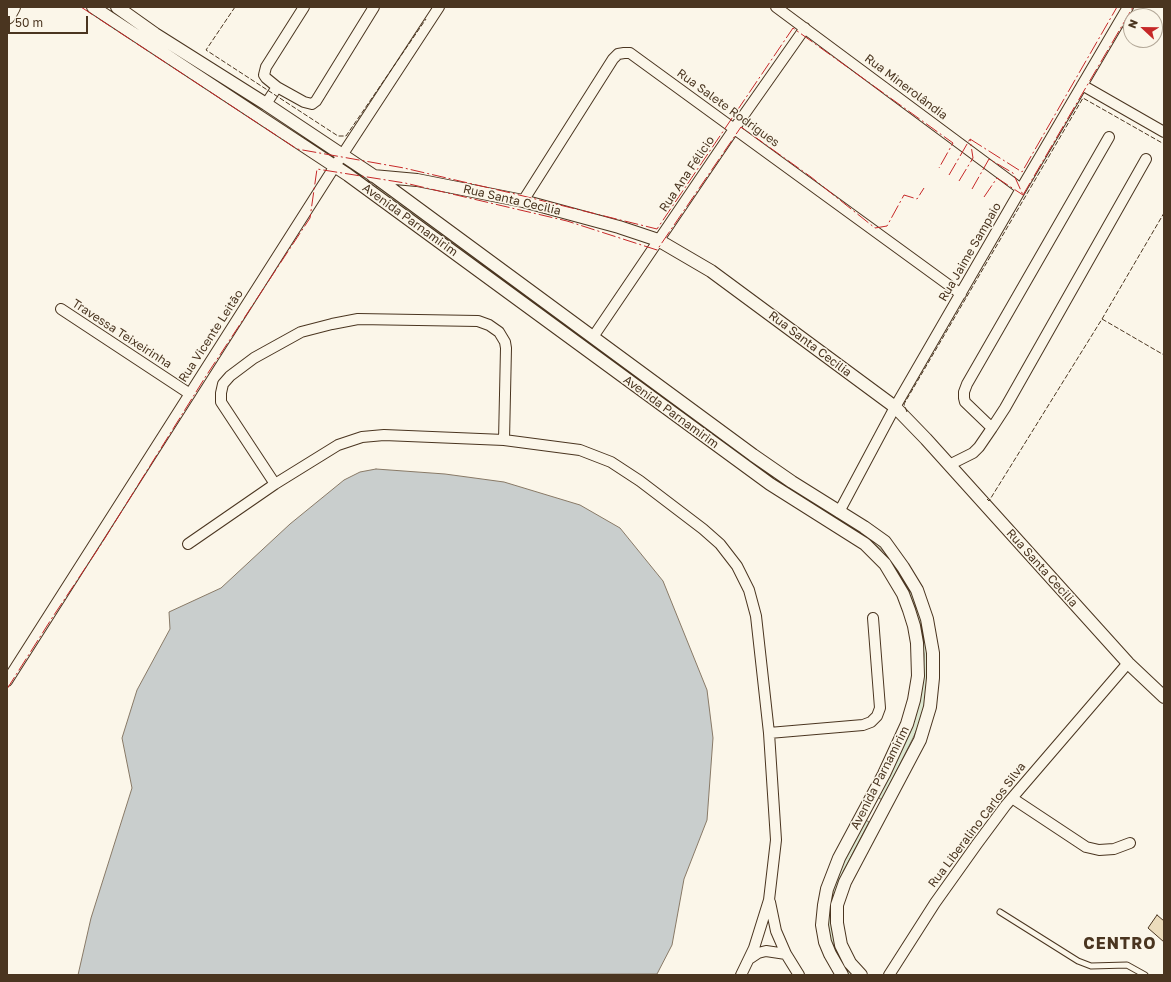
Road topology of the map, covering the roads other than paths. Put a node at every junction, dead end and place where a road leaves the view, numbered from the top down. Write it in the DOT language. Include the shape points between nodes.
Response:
graph roads {
  1 [pos="93,7"];
  2 [pos="117,7"];
  3 [pos="304,7"];
  4 [pos="374,7"];
  5 [pos="439,7"];
  6 [pos="776,7"];
  7 [pos="1128,7"];
  8 [pos="805,28"];
  9 [pos="155,34"];
  10 [pos="147,44"];
  11 [pos="1082,86"];
  12 [pos="277,87"];
  13 [pos="266,104"];
  14 [pos="734,129"];
  15 [pos="1164,132"];
  16 [pos="1109,137"];
  17 [pos="342,154"];
  18 [pos="1146,158"];
  19 [pos="335,166"];
  20 [pos="348,175"];
  21 [pos="374,176"];
  22 [pos="1021,189"];
  23 [pos="523,200"];
  24 [pos="658,240"];
  25 [pos="961,294"];
  26 [pos="61,309"];
  27 [pos="593,337"];
  28 [pos="190,394"];
  29 [pos="895,407"];
  30 [pos="992,428"];
  31 [pos="504,440"];
  32 [pos="949,465"];
  33 [pos="275,484"];
  34 [pos="839,512"];
  35 [pos="188,544"];
  36 [pos="873,618"];
  37 [pos="1128,663"];
  38 [pos="7,681"];
  39 [pos="1164,697"];
  40 [pos="769,733"];
  41 [pos="1012,798"];
  42 [pos="865,809"];
  43 [pos="879,816"];
  44 [pos="1130,843"];
  45 [pos="769,900"];
  46 [pos="1000,912"];
  47 [pos="786,954"];
  48 [pos="749,959"];
  49 [pos="741,975"];
  50 [pos="799,975"];
  51 [pos="842,975"];
  52 [pos="861,975"];
  53 [pos="889,975"];
  54 [pos="1145,975"];
  1 -- 10 [label="street, Avenida Parnamirim"];
  2 -- 9 [label="street, Avenida Parnamirim"];
  3 -- 12 [label="street" via="264,71 266,78"];
  4 -- 12 [label="street" via="316,101 312,104 304,102"];
  5 -- 17 [label="street, Rua Vicente Leitão"];
  6 -- 8 [label="street, Rua Minerolândia"];
  7 -- 11 [label="street, Rua Jaime Sampaio"];
  8 -- 14 [label="street, Rua Ana Félicio"];
  8 -- 22 [label="street, Rua Minerolândia"];
  9 -- 10 [label="street"];
  9 -- 13 [label="street, Avenida Parnamirim"];
  10 -- 19 [label="street, Avenida Parnamirim"];
  11 -- 15 [label="street"];
  11 -- 22 [label="street, Rua Jaime Sampaio"];
  12 -- 13 [label="street"];
  13 -- 17 [label="street, Avenida Parnamirim"];
  14 -- 23 [label="street, Rua Salete Rodrigues" via="636,57 624,52 618,54"];
  14 -- 24 [label="street, Rua Ana Félicio"];
  14 -- 25 [label="street, Rua Salete Rodrigues"];
  16 -- 30 [label="street" via="967,384 964,392 966,402"];
  17 -- 19 [label="street, Rua Vicente Leitão"];
  17 -- 21 [label="street, Avenida Parnamirim"];
  18 -- 30 [label="street"];
  19 -- 20 [label="street, Avenida Parnamirim"];
  19 -- 28 [label="street, Rua Vicente Leitão"];
  20 -- 21 [label="street, Rua Santa Cecilia"];
  20 -- 42 [label="street, Avenida Parnamirim" via="770,484 865,544 885,564 903,594 914,626 918,676 908,724"];
  21 -- 23 [label="street, Rua Santa Cecilia" via="417,180"];
  21 -- 27 [label="street, Avenida Parnamirim"];
  22 -- 25 [label="street, Rua Jaime Sampaio"];
  23 -- 24 [label="street, Rua Santa Cecilia"];
  24 -- 27 [label="street, Rua Ana Félicio"];
  24 -- 29 [label="street, Rua Santa Cecilia" via="711,271"];
  25 -- 29 [label="street, Rua Jaime Sampaio"];
  26 -- 28 [label="street, Travessa Teixeirinha"];
  27 -- 34 [label="street, Avenida Parnamirim" via="753,455"];
  28 -- 38 [label="street, Rua Vicente Leitão"];
  29 -- 32 [label="street, Rua Santa Cecilia"];
  29 -- 34 [label="street, Rua Jaime Sampaio"];
  30 -- 32 [label="street" via="973,453"];
  31 -- 33 [label="street" via="384,435 362,437 338,445"];
  31 -- 33 [label="street" via="506,348 498,332 478,321 358,319 301,332 254,358 230,376 224,384 222,402"];
  31 -- 40 [label="street" via="580,450 611,462 640,481 720,544 737,566 749,590 756,616"];
  32 -- 37 [label="street, Rua Santa Cecilia"];
  33 -- 35 [label="street"];
  34 -- 43 [label="street, Avenida Parnamirim" via="885,542 904,567 917,590 927,619 933,653 930,707 920,740"];
  36 -- 40 [label="street" via="880,708 877,716 871,722 863,724"];
  37 -- 39 [label="street, Rua Santa Cecilia"];
  37 -- 41 [label="street, Rua Liberalino Carlos Silva"];
  40 -- 45 [label="street" via="776,840"];
  41 -- 44 [label="street" via="1086,847 1099,850 1114,849"];
  41 -- 53 [label="street, Rua Liberalino Carlos Silva" via="935,903"];
  42 -- 43 [label="street"];
  42 -- 51 [label="street, Avenida Parnamirim" via="832,873 824,905 822,926 825,942"];
  43 -- 52 [label="street, Avenida Parnamirim" via="845,882 837,905 841,944 850,962"];
  45 -- 47 [label="street" via="776,931"];
  45 -- 48 [label="street"];
  46 -- 54 [label="lane" via="1078,961 1091,966 1127,965"];
  47 -- 48 [label="street" via="766,951"];
  47 -- 50 [label="street"];
  48 -- 49 [label="street"];
}
